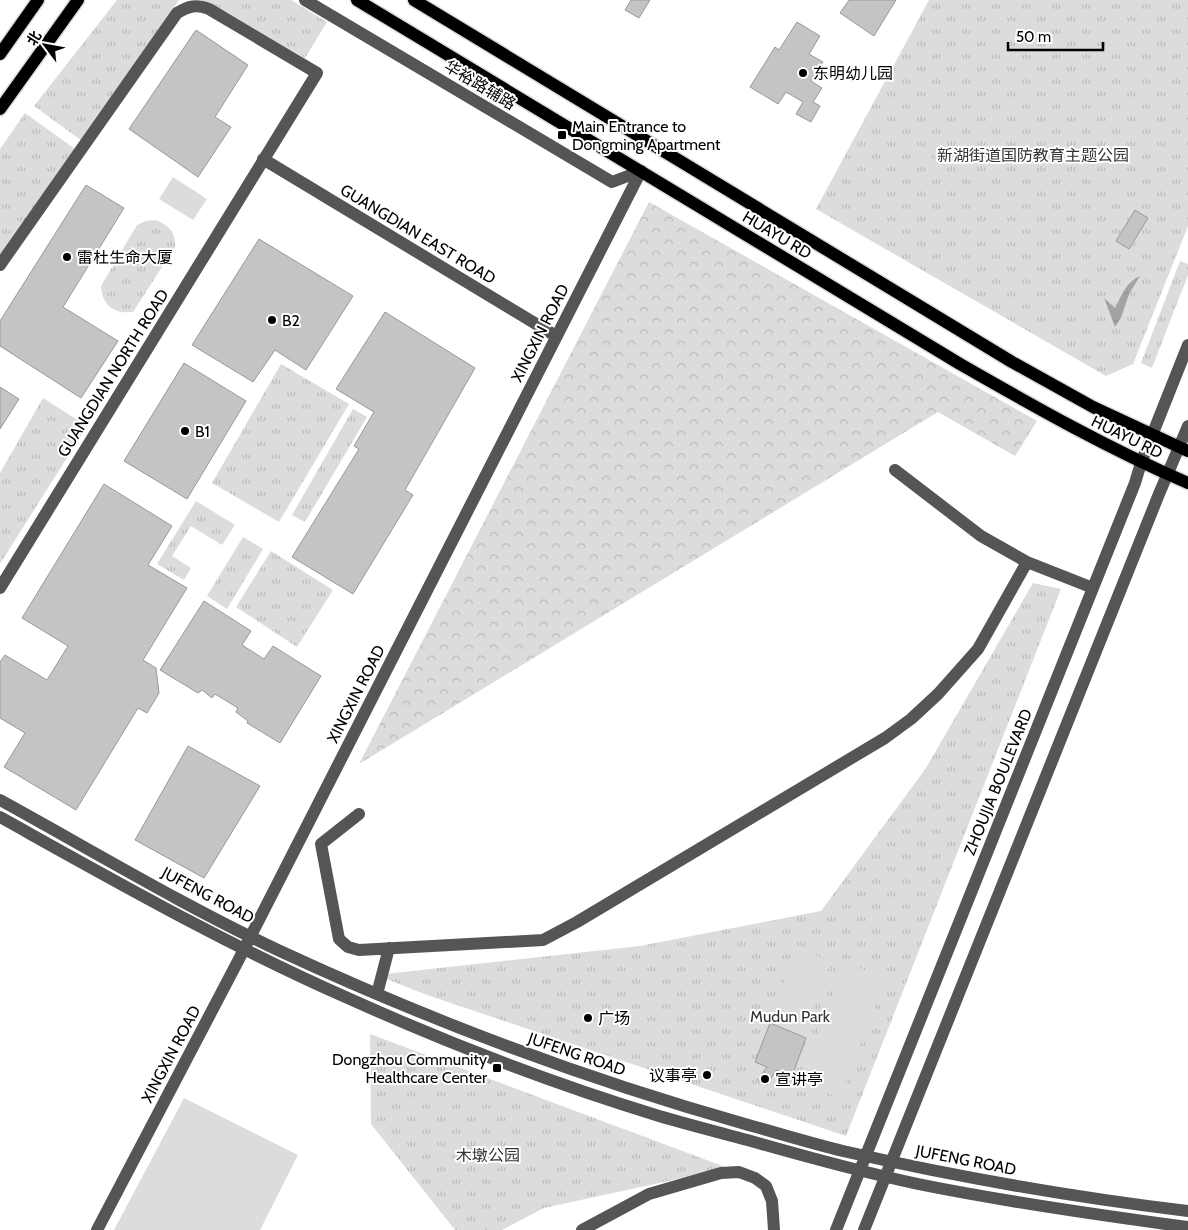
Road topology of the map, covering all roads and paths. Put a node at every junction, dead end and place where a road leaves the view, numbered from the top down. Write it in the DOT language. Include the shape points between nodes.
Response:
graph roads {
  1 [pos="38,0"];
  2 [pos="78,0"];
  3 [pos="305,0"];
  4 [pos="358,0"];
  5 [pos="414,0"];
  6 [pos="0,54"];
  7 [pos="0,109"];
  8 [pos="264,159"];
  9 [pos="640,171"];
  10 [pos="0,265"];
  11 [pos="556,336"];
  12 [pos="1188,345"];
  13 [pos="1188,426"];
  14 [pos="1152,435"];
  15 [pos="1184,449"];
  16 [pos="1141,463"];
  17 [pos="894,470"];
  18 [pos="1168,475"];
  19 [pos="1188,484"];
  20 [pos="1027,562"];
  21 [pos="2,581"];
  22 [pos="1093,588"];
  23 [pos="0,800"];
  24 [pos="360,814"];
  25 [pos="0,817"];
  26 [pos="251,936"];
  27 [pos="389,948"];
  28 [pos="244,950"];
  29 [pos="377,994"];
  30 [pos="866,1156"];
  31 [pos="891,1161"];
  32 [pos="860,1170"];
  33 [pos="885,1176"];
  34 [pos="1188,1211"];
  35 [pos="1188,1227"];
  36 [pos="97,1230"];
  37 [pos="582,1230"];
  38 [pos="774,1230"];
  39 [pos="836,1230"];
  40 [pos="864,1230"];
  1 -- 6 [label="main road"];
  2 -- 7 [label="main road"];
  3 -- 9 [label="street, 华裕路辅路" via="612,182"];
  4 -- 9 [label="main road, HUAYU RD"];
  5 -- 14 [label="main road, HUAYU RD" via="945,323 1093,407"];
  8 -- 10 [label="street, GUANGDIAN NORTH ROAD" via="317,73 209,9 199,5 187,7 177,14"];
  8 -- 11 [label="street, GUANGDIAN EAST ROAD"];
  8 -- 21 [label="street, GUANGDIAN NORTH ROAD"];
  9 -- 11 [label="street, XINGXIN ROAD"];
  9 -- 16 [label="main road, HUAYU RD" via="960,364 1053,418"];
  11 -- 26 [label="street, XINGXIN ROAD"];
  12 -- 14 [label="street, ZHOUJIA BOULEVARD"];
  13 -- 15 [label="street"];
  14 -- 15 [label="main road, HUAYU RD"];
  14 -- 16 [label="street, ZHOUJIA BOULEVARD"];
  15 -- 18 [label="street"];
  16 -- 18 [label="main road, HUAYU RD"];
  16 -- 22 [label="street, ZHOUJIA BOULEVARD"];
  17 -- 20 [label="street" via="981,536"];
  18 -- 19 [label="main road, HUAYU RD"];
  18 -- 31 [label="street"];
  20 -- 22 [label="street"];
  20 -- 27 [label="street" via="978,649 938,694 885,738 578,922 542,940"];
  22 -- 30 [label="street, ZHOUJIA BOULEVARD"];
  23 -- 26 [label="street, JUFENG ROAD"];
  24 -- 27 [label="street" via="321,844 339,939 348,947 359,950"];
  25 -- 28 [label="street, JUFENG ROAD"];
  26 -- 28 [label="street, XINGXIN ROAD"];
  26 -- 29 [label="street, JUFENG ROAD"];
  27 -- 29 [label="street"];
  28 -- 32 [label="street, JUFENG ROAD" via="351,1000 541,1076 659,1116"];
  28 -- 36 [label="street, XINGXIN ROAD"];
  29 -- 30 [label="street, JUFENG ROAD" via="547,1062 664,1101"];
  30 -- 31 [label="street, JUFENG ROAD"];
  30 -- 32 [label="street, ZHOUJIA BOULEVARD"];
  31 -- 33 [label="street"];
  31 -- 34 [label="street, JUFENG ROAD" via="1022,1188"];
  32 -- 33 [label="street, JUFENG ROAD"];
  32 -- 39 [label="street, ZHOUJIA BOULEVARD"];
  33 -- 35 [label="street, JUFENG ROAD" via="1020,1203"];
  33 -- 40 [label="street"];
  37 -- 38 [label="street" via="649,1194 721,1173 740,1172 766,1186 772,1202"];
}
